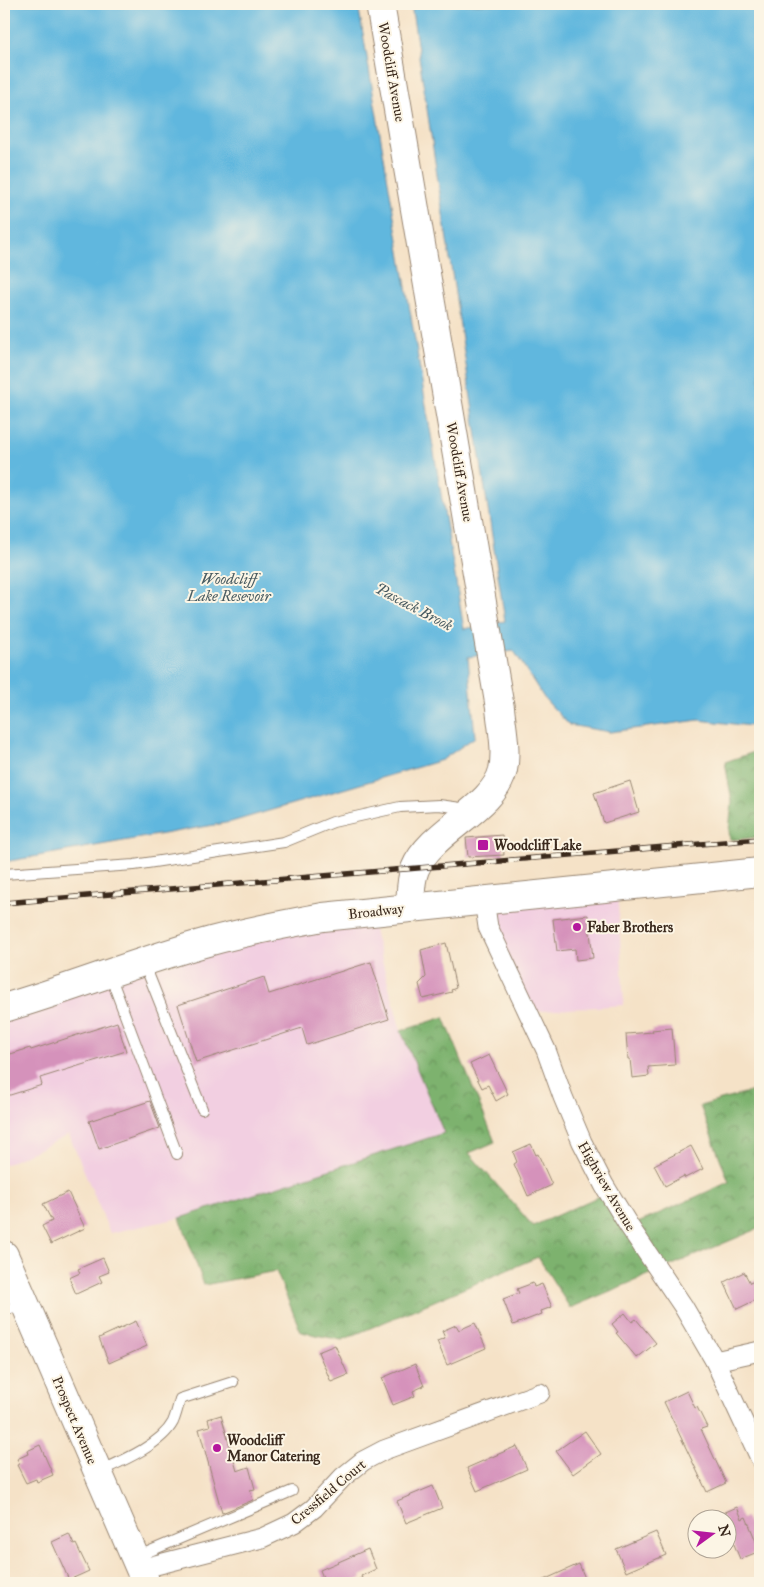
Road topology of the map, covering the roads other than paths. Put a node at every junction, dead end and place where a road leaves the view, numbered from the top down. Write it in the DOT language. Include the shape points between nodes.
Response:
graph roads {
  1 [pos="380,4"];
  2 [pos="472,810"];
  3 [pos="760,872"];
  4 [pos="4,874"];
  5 [pos="484,900"];
  6 [pos="410,907"];
  7 [pos="144,962"];
  8 [pos="110,974"];
  9 [pos="4,1008"];
  10 [pos="202,1108"];
  11 [pos="178,1154"];
  12 [pos="4,1256"];
  13 [pos="14,1307"];
  14 [pos="760,1351"];
  15 [pos="715,1361"];
  16 [pos="234,1382"];
  17 [pos="540,1393"];
  18 [pos="760,1458"];
  19 [pos="98,1473"];
  20 [pos="292,1491"];
  21 [pos="141,1570"];
  1 -- 2 [label="main road, Woodcliff Avenue" via="503,735 500,779"];
  2 -- 4 [label="lane" via="439,804 400,808 333,822 284,842 134,866"];
  2 -- 6 [label="main road, Woodcliff Avenue" via="424,854 415,869"];
  3 -- 5 [label="main road, Broadway"];
  5 -- 6 [label="main road, Broadway"];
  5 -- 15 [label="street, Highview Avenue" via="488,927 546,1050 582,1142 604,1185"];
  6 -- 7 [label="main road, Broadway" via="323,917 266,928"];
  7 -- 8 [label="main road, Broadway"];
  7 -- 10 [label="lane"];
  8 -- 9 [label="main road, Broadway"];
  8 -- 11 [label="lane"];
  12 -- 13 [label="main road, Prospect Avenue"];
  13 -- 19 [label="main road, Prospect Avenue"];
  14 -- 15 [label="street"];
  15 -- 18 [label="street, Highview Avenue"];
  16 -- 19 [label="lane" via="180,1400 173,1423 161,1436 149,1446"];
  17 -- 21 [label="street, Cressfield Court" via="384,1450 343,1477 314,1508 294,1523 262,1538"];
  19 -- 21 [label="main road, Prospect Avenue"];
  20 -- 21 [label="lane"];
}
